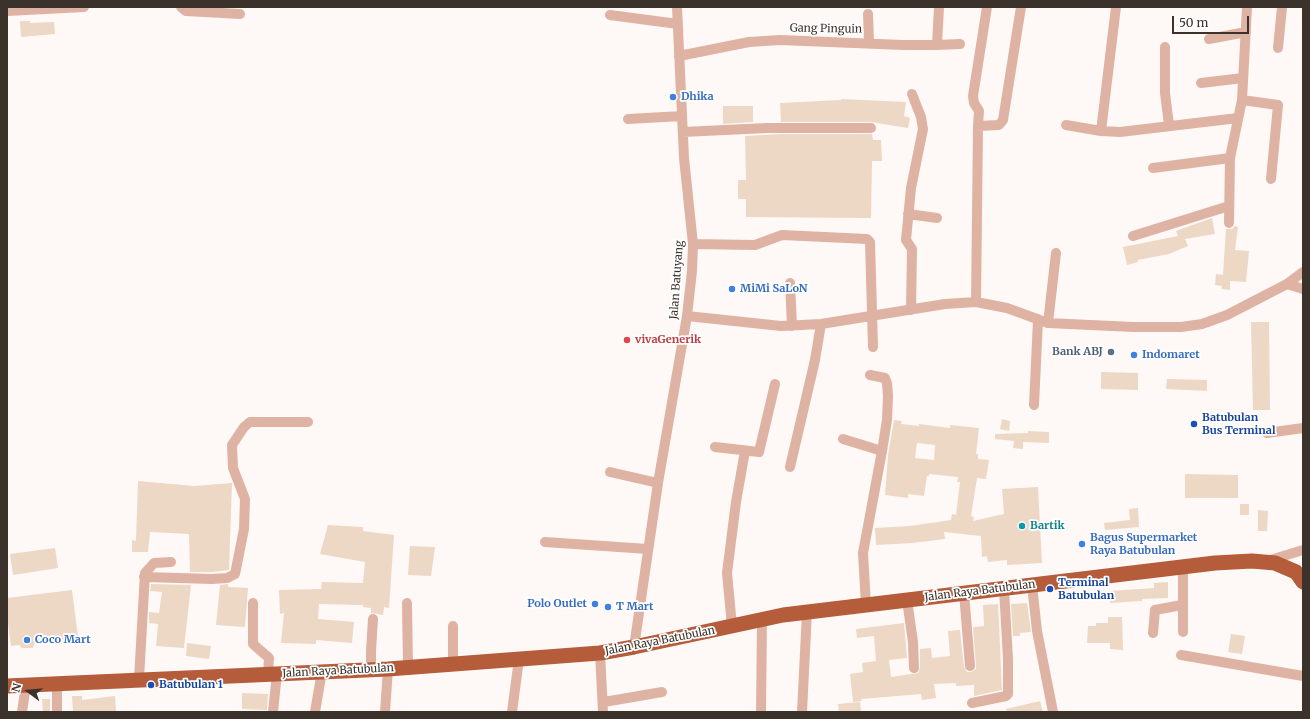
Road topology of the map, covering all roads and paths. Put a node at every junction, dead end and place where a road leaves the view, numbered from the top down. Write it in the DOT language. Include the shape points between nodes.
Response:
graph roads {
  1 [pos="84,7"];
  2 [pos="181,7"];
  3 [pos="677,7"];
  4 [pos="939,7"];
  5 [pos="987,7"];
  6 [pos="1021,7"];
  7 [pos="1116,7"];
  8 [pos="1247,7"];
  9 [pos="1282,7"];
  10 [pos="7,11"];
  11 [pos="240,14"];
  12 [pos="868,14"];
  13 [pos="610,15"];
  14 [pos="678,24"];
  15 [pos="1246,32"];
  16 [pos="1209,39"];
  17 [pos="869,42"];
  18 [pos="960,44"];
  19 [pos="937,45"];
  20 [pos="1165,47"];
  21 [pos="1278,48"];
  22 [pos="679,56"];
  23 [pos="1243,78"];
  24 [pos="1201,83"];
  25 [pos="912,94"];
  26 [pos="1242,100"];
  27 [pos="682,116"];
  28 [pos="1238,118"];
  29 [pos="628,119"];
  30 [pos="1066,125"];
  31 [pos="1169,125"];
  32 [pos="978,126"];
  33 [pos="871,128"];
  34 [pos="1101,131"];
  35 [pos="683,132"];
  36 [pos="1230,158"];
  37 [pos="1154,168"];
  38 [pos="1271,179"];
  39 [pos="1229,206"];
  40 [pos="908,214"];
  41 [pos="937,218"];
  42 [pos="1230,223"];
  43 [pos="1133,236"];
  44 [pos="693,244"];
  45 [pos="1056,253"];
  46 [pos="1303,272"];
  47 [pos="790,283"];
  48 [pos="1288,284"];
  49 [pos="1303,289"];
  50 [pos="976,302"];
  51 [pos="911,310"];
  52 [pos="687,316"];
  53 [pos="871,317"];
  54 [pos="1038,320"];
  55 [pos="1048,323"];
  56 [pos="821,324"];
  57 [pos="792,326"];
  58 [pos="873,347"];
  59 [pos="870,375"];
  60 [pos="775,384"];
  61 [pos="1034,405"];
  62 [pos="308,422"];
  63 [pos="1303,428"];
  64 [pos="1267,433"];
  65 [pos="843,439"];
  66 [pos="715,447"];
  67 [pos="745,451"];
  68 [pos="882,451"];
  69 [pos="790,468"];
  70 [pos="610,472"];
  71 [pos="658,483"];
  72 [pos="545,542"];
  73 [pos="648,549"];
  74 [pos="1303,550"];
  75 [pos="171,562"];
  76 [pos="1264,562"];
  77 [pos="1183,567"];
  78 [pos="144,577"];
  79 [pos="1303,582"];
  80 [pos="1032,585"];
  81 [pos="1004,589"];
  82 [pos="964,593"];
  83 [pos="907,600"];
  84 [pos="253,603"];
  85 [pos="407,603"];
  86 [pos="866,605"];
  87 [pos="1182,605"];
  88 [pos="806,612"];
  89 [pos="373,619"];
  90 [pos="762,619"];
  91 [pos="453,626"];
  92 [pos="732,626"];
  93 [pos="1183,632"];
  94 [pos="1153,634"];
  95 [pos="634,647"];
  96 [pos="600,653"];
  97 [pos="1181,656"];
  98 [pos="519,659"];
  99 [pos="453,663"];
  100 [pos="970,666"];
  101 [pos="408,667"];
  102 [pos="914,668"];
  103 [pos="371,669"];
  104 [pos="388,669"];
  105 [pos="322,671"];
  106 [pos="272,674"];
  107 [pos="1303,676"];
  108 [pos="139,679"];
  109 [pos="56,683"];
  110 [pos="26,685"];
  111 [pos="7,686"];
  112 [pos="662,692"];
  113 [pos="972,704"];
  114 [pos="603,707"];
  115 [pos="22,712"];
  116 [pos="56,712"];
  117 [pos="273,712"];
  118 [pos="315,712"];
  119 [pos="385,712"];
  120 [pos="512,712"];
  121 [pos="761,712"];
  122 [pos="802,712"];
  123 [pos="1053,712"];
  1 -- 10 [label="street"];
  2 -- 11 [label="street" via="186,11"];
  3 -- 14 [label="street, Jalan Batuyang"];
  4 -- 19 [label="street"];
  5 -- 32 [label="street" via="973,96 979,111"];
  6 -- 32 [label="street" via="1002,120 999,125"];
  7 -- 34 [label="street"];
  8 -- 15 [label="street"];
  9 -- 21 [label="street"];
  12 -- 17 [label="street"];
  13 -- 14 [label="street"];
  14 -- 22 [label="street, Jalan Batuyang"];
  15 -- 16 [label="street"];
  15 -- 23 [label="street"];
  17 -- 19 [label="street, Gang Pinguin"];
  17 -- 22 [label="street, Gang Pinguin" via="749,42"];
  18 -- 19 [label="street, Gang Pinguin"];
  20 -- 31 [label="street" via="1165,93"];
  22 -- 27 [label="street, Jalan Batuyang"];
  23 -- 24 [label="street"];
  23 -- 26 [label="street"];
  25 -- 40 [label="street" via="923,129"];
  26 -- 28 [label="street"];
  26 -- 38 [label="street" via="1278,105"];
  27 -- 29 [label="street"];
  27 -- 35 [label="street, Jalan Batuyang"];
  28 -- 31 [label="street"];
  28 -- 36 [label="street"];
  30 -- 34 [label="street"];
  31 -- 34 [label="street" via="1120,132"];
  32 -- 50 [label="street"];
  33 -- 35 [label="street" via="766,128"];
  35 -- 44 [label="street, Jalan Batuyang"];
  36 -- 37 [label="street"];
  36 -- 39 [label="street"];
  39 -- 42 [label="street"];
  39 -- 43 [label="street"];
  40 -- 41 [label="street"];
  40 -- 51 [label="street" via="906,240 912,249"];
  44 -- 52 [label="street, Jalan Batuyang"];
  44 -- 53 [label="street" via="755,245 782,235 867,239 870,242"];
  45 -- 55 [label="street"];
  46 -- 48 [label="street"];
  47 -- 57 [label="street"];
  48 -- 49 [label="street"];
  48 -- 55 [label="street" via="1227,315 1191,326 1133,327"];
  50 -- 51 [label="street"];
  50 -- 54 [label="street" via="1007,308"];
  51 -- 53 [label="street"];
  52 -- 57 [label="street"];
  52 -- 71 [label="street, Jalan Batuyang"];
  53 -- 56 [label="street"];
  53 -- 58 [label="street"];
  54 -- 55 [label="street"];
  54 -- 61 [label="street"];
  56 -- 57 [label="street"];
  56 -- 69 [label="street"];
  59 -- 68 [label="street" via="883,377 887,383 887,420"];
  60 -- 67 [label="street" via="760,450 757,453"];
  62 -- 78 [label="street" via="250,422 241,430 232,445 233,468 245,499 244,529 235,574 227,578 212,579"];
  63 -- 64 [label="street"];
  65 -- 68 [label="street"];
  66 -- 67 [label="street"];
  67 -- 92 [label="street" via="727,573"];
  68 -- 86 [label="street" via="863,554"];
  70 -- 71 [label="street"];
  71 -- 73 [label="street, Jalan Batuyang"];
  72 -- 73 [label="street"];
  73 -- 95 [label="street, Jalan Batuyang"];
  74 -- 76 [label="street"];
  75 -- 78 [label="street" via="154,563 148,567"];
  76 -- 77 [label="highway, Jalan Raya Batubulan" via="1215,563"];
  76 -- 79 [label="highway, Jalan Raya Batubulan" via="1290,568"];
  77 -- 80 [label="highway, Jalan Raya Batubulan"];
  77 -- 87 [label="street"];
  78 -- 108 [label="street"];
  80 -- 81 [label="highway, Jalan Raya Batubulan"];
  80 -- 123 [label="street" via="1037,631"];
  81 -- 82 [label="highway, Jalan Raya Batubulan"];
  81 -- 113 [label="street" via="1008,694"];
  82 -- 83 [label="highway, Jalan Raya Batubulan"];
  82 -- 100 [label="street"];
  83 -- 86 [label="highway, Jalan Raya Batubulan"];
  83 -- 102 [label="street"];
  84 -- 106 [label="street" via="253,644 269,658"];
  85 -- 101 [label="street"];
  86 -- 88 [label="highway, Jalan Raya Batubulan"];
  87 -- 93 [label="street"];
  87 -- 94 [label="street" via="1155,610"];
  88 -- 90 [label="highway, Jalan Raya Batubulan"];
  88 -- 122 [label="street"];
  89 -- 103 [label="street"];
  90 -- 92 [label="highway, Jalan Raya Batubulan"];
  90 -- 121 [label="street"];
  91 -- 99 [label="street"];
  92 -- 95 [label="highway, Jalan Raya Batubulan"];
  95 -- 96 [label="highway, Jalan Raya Batubulan"];
  96 -- 98 [label="highway, Jalan Raya Batubulan"];
  96 -- 114 [label="street"];
  97 -- 107 [label="street"];
  98 -- 99 [label="highway, Jalan Raya Batubulan"];
  98 -- 120 [label="street"];
  99 -- 101 [label="highway, Jalan Raya Batubulan"];
  101 -- 104 [label="highway, Jalan Raya Batubulan"];
  103 -- 104 [label="highway, Jalan Raya Batubulan"];
  103 -- 105 [label="highway, Jalan Raya Batubulan"];
  104 -- 119 [label="street"];
  105 -- 106 [label="highway, Jalan Raya Batubulan"];
  105 -- 118 [label="street"];
  106 -- 108 [label="highway, Jalan Raya Batubulan"];
  106 -- 117 [label="street"];
  108 -- 109 [label="highway, Jalan Raya Batubulan"];
  109 -- 110 [label="highway, Jalan Raya Batubulan"];
  109 -- 116 [label="street"];
  110 -- 111 [label="highway, Jalan Raya Batubulan"];
  110 -- 115 [label="street"];
  112 -- 114 [label="street"];
}
